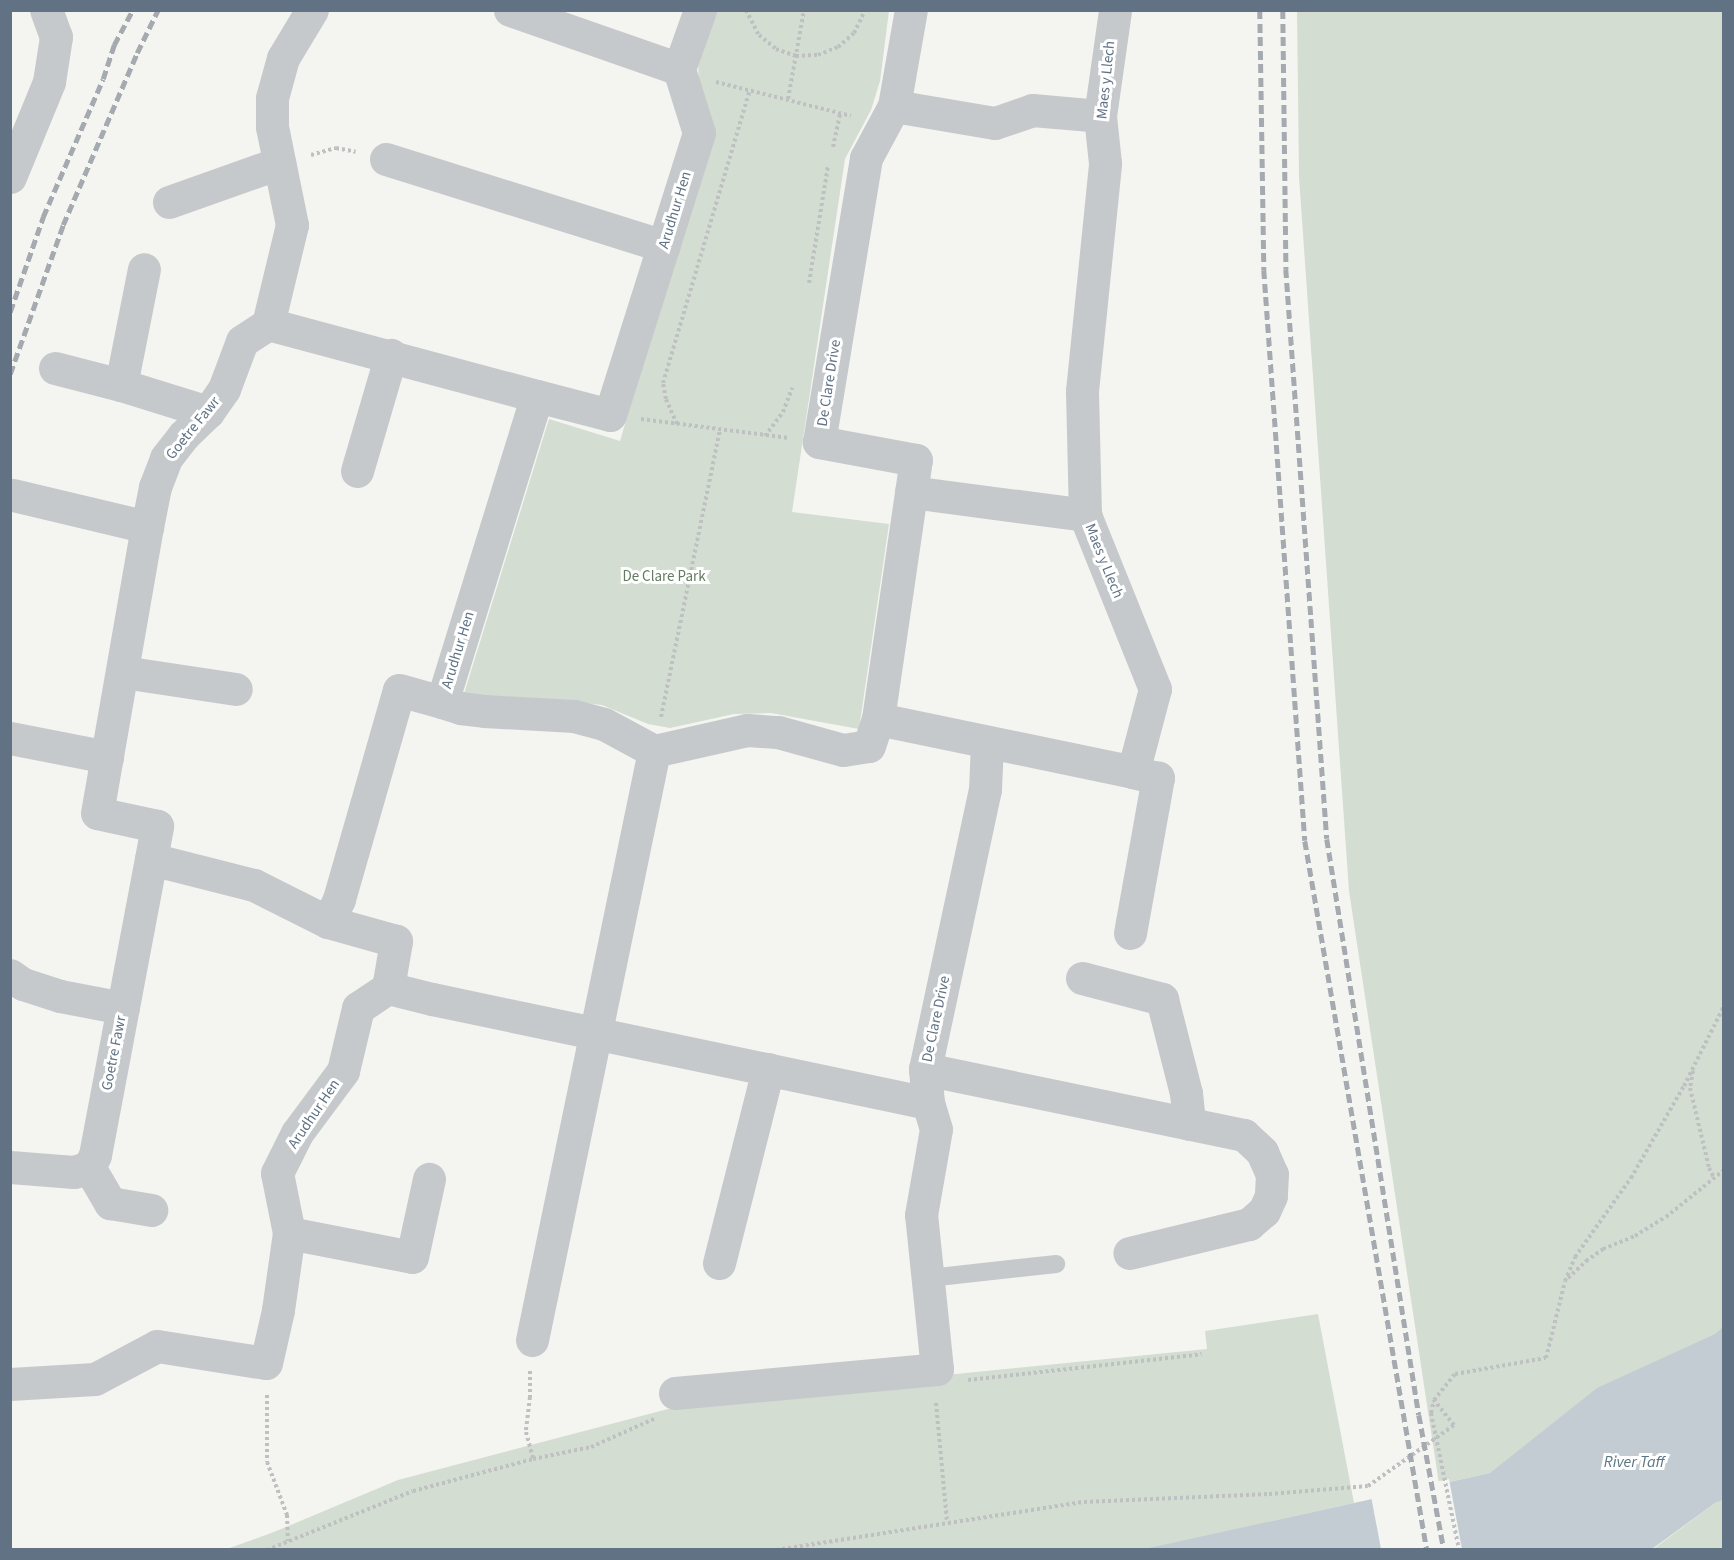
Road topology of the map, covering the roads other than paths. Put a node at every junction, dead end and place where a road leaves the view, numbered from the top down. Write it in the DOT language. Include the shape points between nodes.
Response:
graph roads {
  1 [pos="46,10"];
  2 [pos="312,10"];
  3 [pos="510,10"];
  4 [pos="700,10"];
  5 [pos="911,10"];
  6 [pos="1115,10"];
  7 [pos="682,77"];
  8 [pos="1100,116"];
  9 [pos="888,117"];
  10 [pos="386,159"];
  11 [pos="279,163"];
  12 [pos="10,177"];
  13 [pos="169,202"];
  14 [pos="664,246"];
  15 [pos="144,269"];
  16 [pos="268,324"];
  17 [pos="391,356"];
  18 [pos="55,368"];
  19 [pos="121,385"];
  20 [pos="537,396"];
  21 [pos="208,412"];
  22 [pos="357,471"];
  23 [pos="911,492"];
  24 [pos="13,495"];
  25 [pos="1085,515"];
  26 [pos="147,526"];
  27 [pos="123,672"];
  28 [pos="237,689"];
  29 [pos="442,702"];
  30 [pos="878,719"];
  31 [pos="10,738"];
  32 [pos="987,742"];
  33 [pos="654,751"];
  34 [pos="107,757"];
  35 [pos="1133,772"];
  36 [pos="151,859"];
  37 [pos="328,922"];
  38 [pos="1130,933"];
  39 [pos="10,975"];
  40 [pos="1082,978"];
  41 [pos="388,988"];
  42 [pos="123,1008"];
  43 [pos="594,1032"];
  44 [pos="768,1069"];
  45 [pos="925,1069"];
  46 [pos="928,1102"];
  47 [pos="1189,1124"];
  48 [pos="10,1167"];
  49 [pos="89,1167"];
  50 [pos="429,1179"];
  51 [pos="151,1210"];
  52 [pos="289,1233"];
  53 [pos="1129,1254"];
  54 [pos="719,1263"];
  55 [pos="1056,1264"];
  56 [pos="929,1278"];
  57 [pos="532,1340"];
  58 [pos="10,1384"];
  59 [pos="668,1406"];
  1 -- 12 [label="street" via="56,37 49,82"];
  2 -- 11 [label="street" via="283,58 272,98 272,127"];
  3 -- 7 [label="street"];
  4 -- 7 [label="street"];
  5 -- 9 [label="street, De Clare Drive"];
  6 -- 8 [label="street, Maes y Llech"];
  7 -- 14 [label="street, Arudhur Hen" via="699,133"];
  8 -- 9 [label="street" via="1032,110 995,123"];
  8 -- 25 [label="street, Maes y Llech" via="1105,163 1082,391"];
  9 -- 23 [label="street, De Clare Drive" via="866,158 819,442 916,460"];
  10 -- 14 [label="street"];
  11 -- 13 [label="street"];
  11 -- 16 [label="street" via="292,225"];
  14 -- 20 [label="street, Arudhur Hen" via="610,415"];
  15 -- 19 [label="street"];
  16 -- 17 [label="street"];
  16 -- 21 [label="street, Goetre Fawr" via="242,341 224,389"];
  17 -- 20 [label="street"];
  17 -- 22 [label="street"];
  18 -- 19 [label="street"];
  19 -- 21 [label="street"];
  20 -- 29 [label="street, Arudhur Hen"];
  21 -- 26 [label="street, Goetre Fawr" via="166,458"];
  23 -- 25 [label="street"];
  23 -- 30 [label="street, De Clare Drive"];
  24 -- 26 [label="street"];
  25 -- 35 [label="street, Maes y Llech" via="1155,688"];
  26 -- 27 [label="street, Goetre Fawr"];
  27 -- 28 [label="street"];
  27 -- 34 [label="street, Goetre Fawr"];
  29 -- 33 [label="street" via="484,711 574,716 604,724"];
  29 -- 37 [label="street, Arudhur Hen" via="399,690 339,899"];
  30 -- 32 [label="street"];
  30 -- 33 [label="street, De Clare Drive" via="868,746 843,750 778,732 747,730"];
  31 -- 34 [label="street"];
  32 -- 35 [label="street"];
  32 -- 45 [label="street, De Clare Drive" via="985,790"];
  33 -- 43 [label="street"];
  34 -- 36 [label="street, Goetre Fawr" via="97,813 157,826"];
  35 -- 38 [label="street" via="1158,778"];
  36 -- 37 [label="street" via="254,885"];
  36 -- 42 [label="street, Goetre Fawr"];
  37 -- 41 [label="street" via="396,941"];
  39 -- 42 [label="street" via="23,984 60,996"];
  40 -- 47 [label="street" via="1162,999 1186,1093"];
  41 -- 43 [label="street"];
  41 -- 52 [label="street, Arudhur Hen" via="358,1008 343,1071 297,1133 277,1173"];
  42 -- 49 [label="street, Goetre Fawr" via="95,1155"];
  43 -- 44 [label="street"];
  43 -- 57 [label="street"];
  44 -- 46 [label="street"];
  44 -- 54 [label="street"];
  45 -- 46 [label="street, De Clare Drive"];
  45 -- 47 [label="street"];
  46 -- 56 [label="street, De Clare Drive" via="936,1129 921,1215"];
  47 -- 53 [label="street" via="1244,1135 1262,1152 1272,1174 1271,1196 1264,1211 1249,1224"];
  48 -- 49 [label="street" via="74,1172"];
  49 -- 51 [label="street" via="110,1203"];
  50 -- 52 [label="street" via="412,1257"];
  52 -- 58 [label="street, Arudhur Hen" via="266,1363 158,1346 95,1379"];
  55 -- 56 [label="lane"];
  56 -- 59 [label="street, De Clare Drive" via="936,1376"];
}
